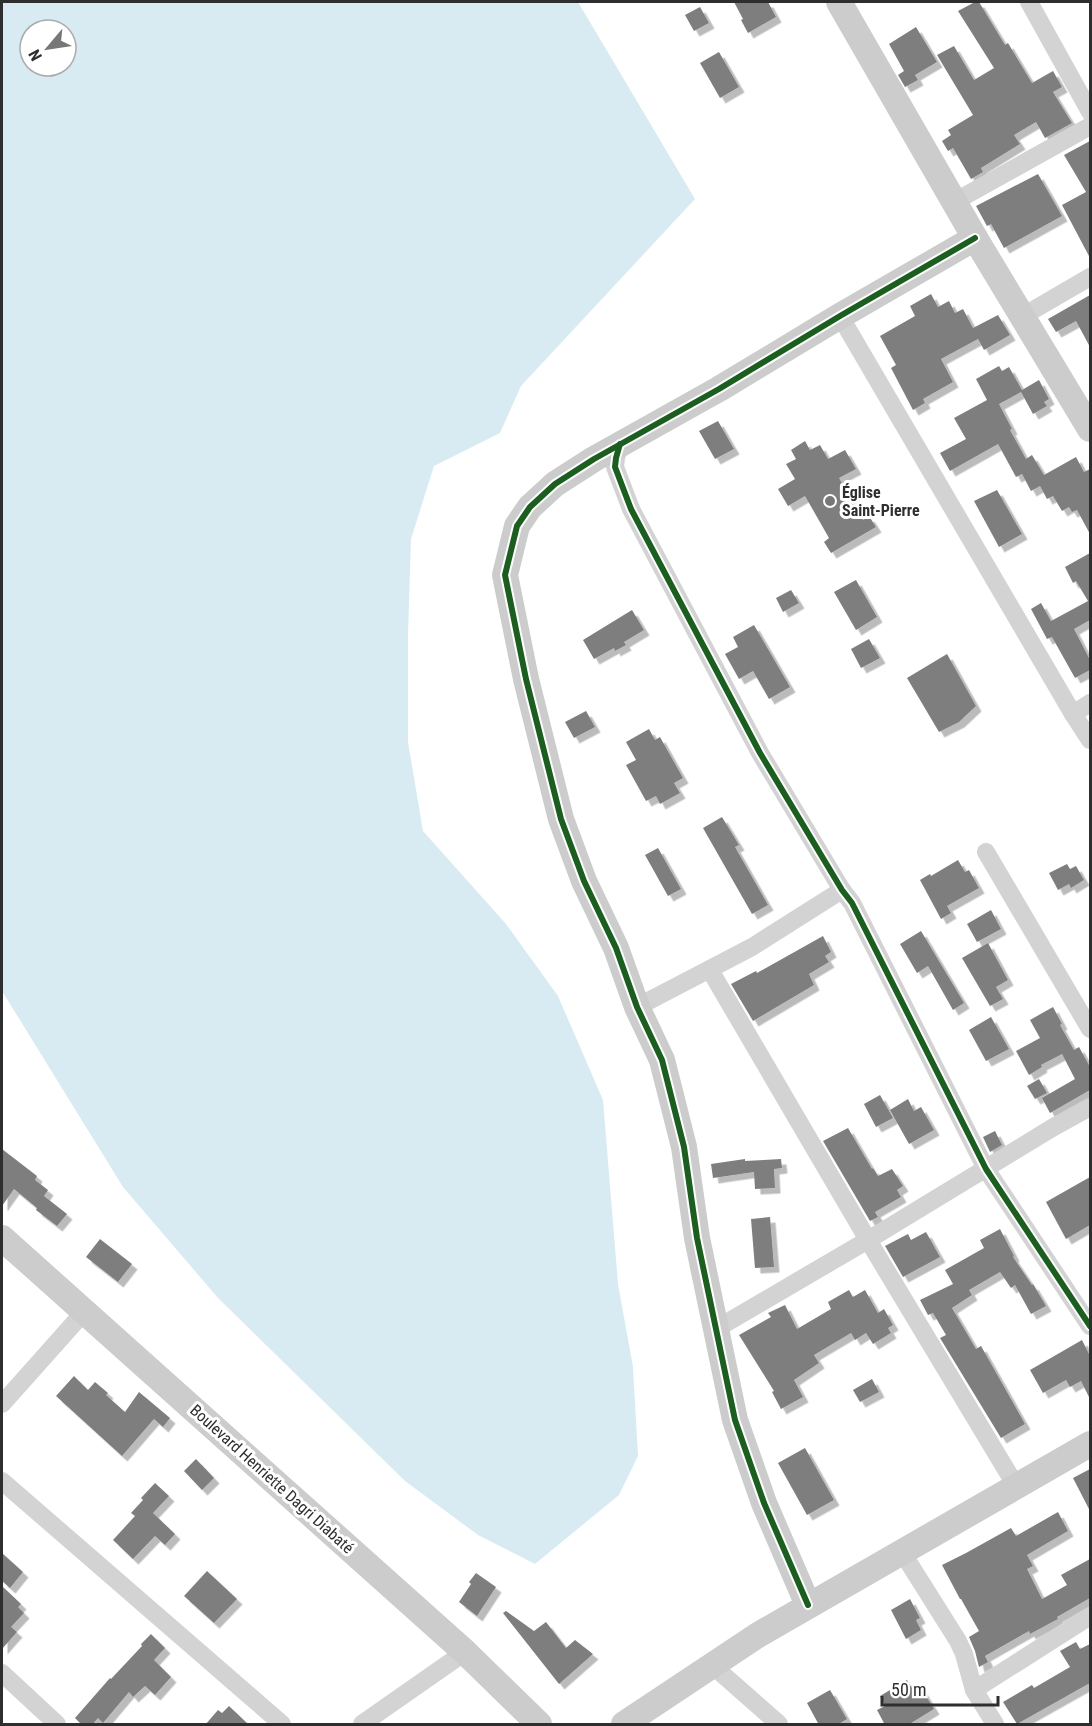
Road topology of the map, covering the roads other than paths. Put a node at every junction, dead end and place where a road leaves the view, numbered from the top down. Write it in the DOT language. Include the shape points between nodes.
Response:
graph roads {
  1 [pos="839,2"];
  2 [pos="1029,2"];
  3 [pos="1090,112"];
  4 [pos="1090,126"];
  5 [pos="954,202"];
  6 [pos="975,238"];
  7 [pos="1090,277"];
  8 [pos="840,316"];
  9 [pos="1023,316"];
  10 [pos="1090,429"];
  11 [pos="620,444"];
  12 [pos="1090,703"];
  13 [pos="1073,714"];
  14 [pos="1090,740"];
  15 [pos="986,852"];
  16 [pos="842,890"];
  17 [pos="710,970"];
  18 [pos="637,1006"];
  19 [pos="1090,1029"];
  20 [pos="1090,1107"];
  21 [pos="986,1169"];
  22 [pos="2,1238"];
  23 [pos="868,1240"];
  24 [pos="84,1312"];
  25 [pos="1090,1326"];
  26 [pos="716,1329"];
  27 [pos="2,1404"];
  28 [pos="1090,1444"];
  29 [pos="2,1481"];
  30 [pos="1016,1486"];
  31 [pos="902,1552"];
  32 [pos="808,1605"];
  33 [pos="1090,1616"];
  34 [pos="465,1652"];
  35 [pos="712,1665"];
  36 [pos="2,1673"];
  37 [pos="974,1690"];
  38 [pos="57,1725"];
  39 [pos="282,1725"];
  40 [pos="362,1725"];
  41 [pos="539,1725"];
  42 [pos="624,1725"];
  43 [pos="780,1725"];
  44 [pos="995,1725"];
  1 -- 5 [label="street"];
  2 -- 3 [label="street"];
  4 -- 5 [label="street"];
  5 -- 6 [label="street"];
  6 -- 8 [label="street"];
  6 -- 9 [label="street"];
  7 -- 9 [label="street"];
  8 -- 11 [label="street"];
  8 -- 13 [label="street"];
  9 -- 10 [label="street"];
  11 -- 16 [label="street" via="615,467 631,509 760,753"];
  11 -- 18 [label="street" via="555,484 530,507 517,526 505,575 561,819"];
  12 -- 13 [label="street"];
  13 -- 14 [label="street"];
  15 -- 19 [label="street"];
  16 -- 17 [label="street"];
  16 -- 21 [label="street"];
  17 -- 18 [label="street"];
  17 -- 23 [label="street"];
  18 -- 26 [label="street" via="662,1060 684,1147"];
  20 -- 21 [label="street"];
  21 -- 23 [label="street"];
  21 -- 25 [label="street"];
  22 -- 24 [label="street, Boulevard Henriette Dagri Diabaté"];
  23 -- 26 [label="street"];
  23 -- 30 [label="street"];
  24 -- 27 [label="street"];
  24 -- 34 [label="street, Boulevard Henriette Dagri Diabaté"];
  26 -- 32 [label="street" via="735,1420 764,1503"];
  28 -- 30 [label="street"];
  29 -- 39 [label="street"];
  30 -- 31 [label="street"];
  31 -- 32 [label="street"];
  31 -- 37 [label="street" via="958,1641"];
  32 -- 35 [label="street"];
  33 -- 37 [label="street"];
  34 -- 40 [label="street"];
  34 -- 41 [label="street, Boulevard Henriette Dagri Diabaté"];
  35 -- 42 [label="street"];
  35 -- 43 [label="street"];
  36 -- 38 [label="street"];
  37 -- 44 [label="street"];
}
